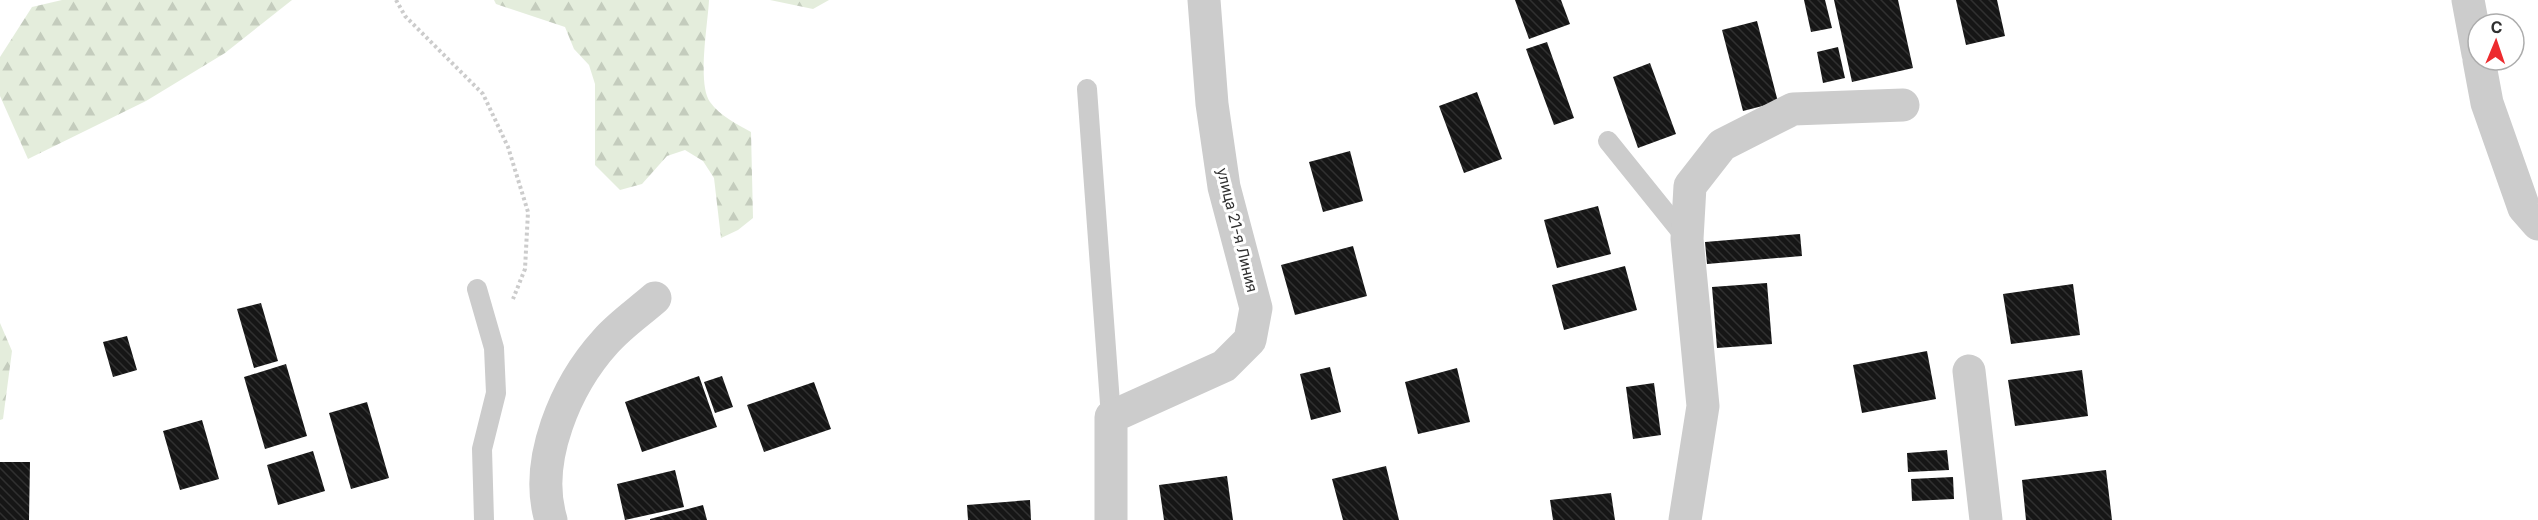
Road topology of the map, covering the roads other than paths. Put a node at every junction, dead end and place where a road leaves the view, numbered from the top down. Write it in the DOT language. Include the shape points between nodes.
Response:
graph roads {
  1 [pos="1204,0"];
  2 [pos="2481,72"];
  3 [pos="1087,89"];
  4 [pos="1903,105"];
  5 [pos="1608,141"];
  6 [pos="2538,224"];
  7 [pos="1687,239"];
  8 [pos="477,289"];
  9 [pos="655,298"];
  10 [pos="1969,371"];
  11 [pos="1111,417"];
  12 [pos="484,520"];
  13 [pos="551,520"];
  14 [pos="1111,520"];
  15 [pos="1685,520"];
  16 [pos="1986,520"];
  1 -- 11 [label="street, улица 21-я Линия" via="1212,104 1224,187 1256,308 1250,340 1224,366"];
  2 -- 6 [label="street" via="2487,103 2524,208"];
  3 -- 11 [label="lane"];
  4 -- 7 [label="street" via="1793,109 1722,145 1690,186"];
  5 -- 7 [label="lane"];
  7 -- 15 [label="street" via="1703,406"];
  8 -- 12 [label="lane" via="494,348 496,393 482,449"];
  9 -- 13 [label="street" via="606,341 570,392 546,463 545,500"];
  10 -- 16 [label="street"];
  11 -- 14 [label="street"];
}
